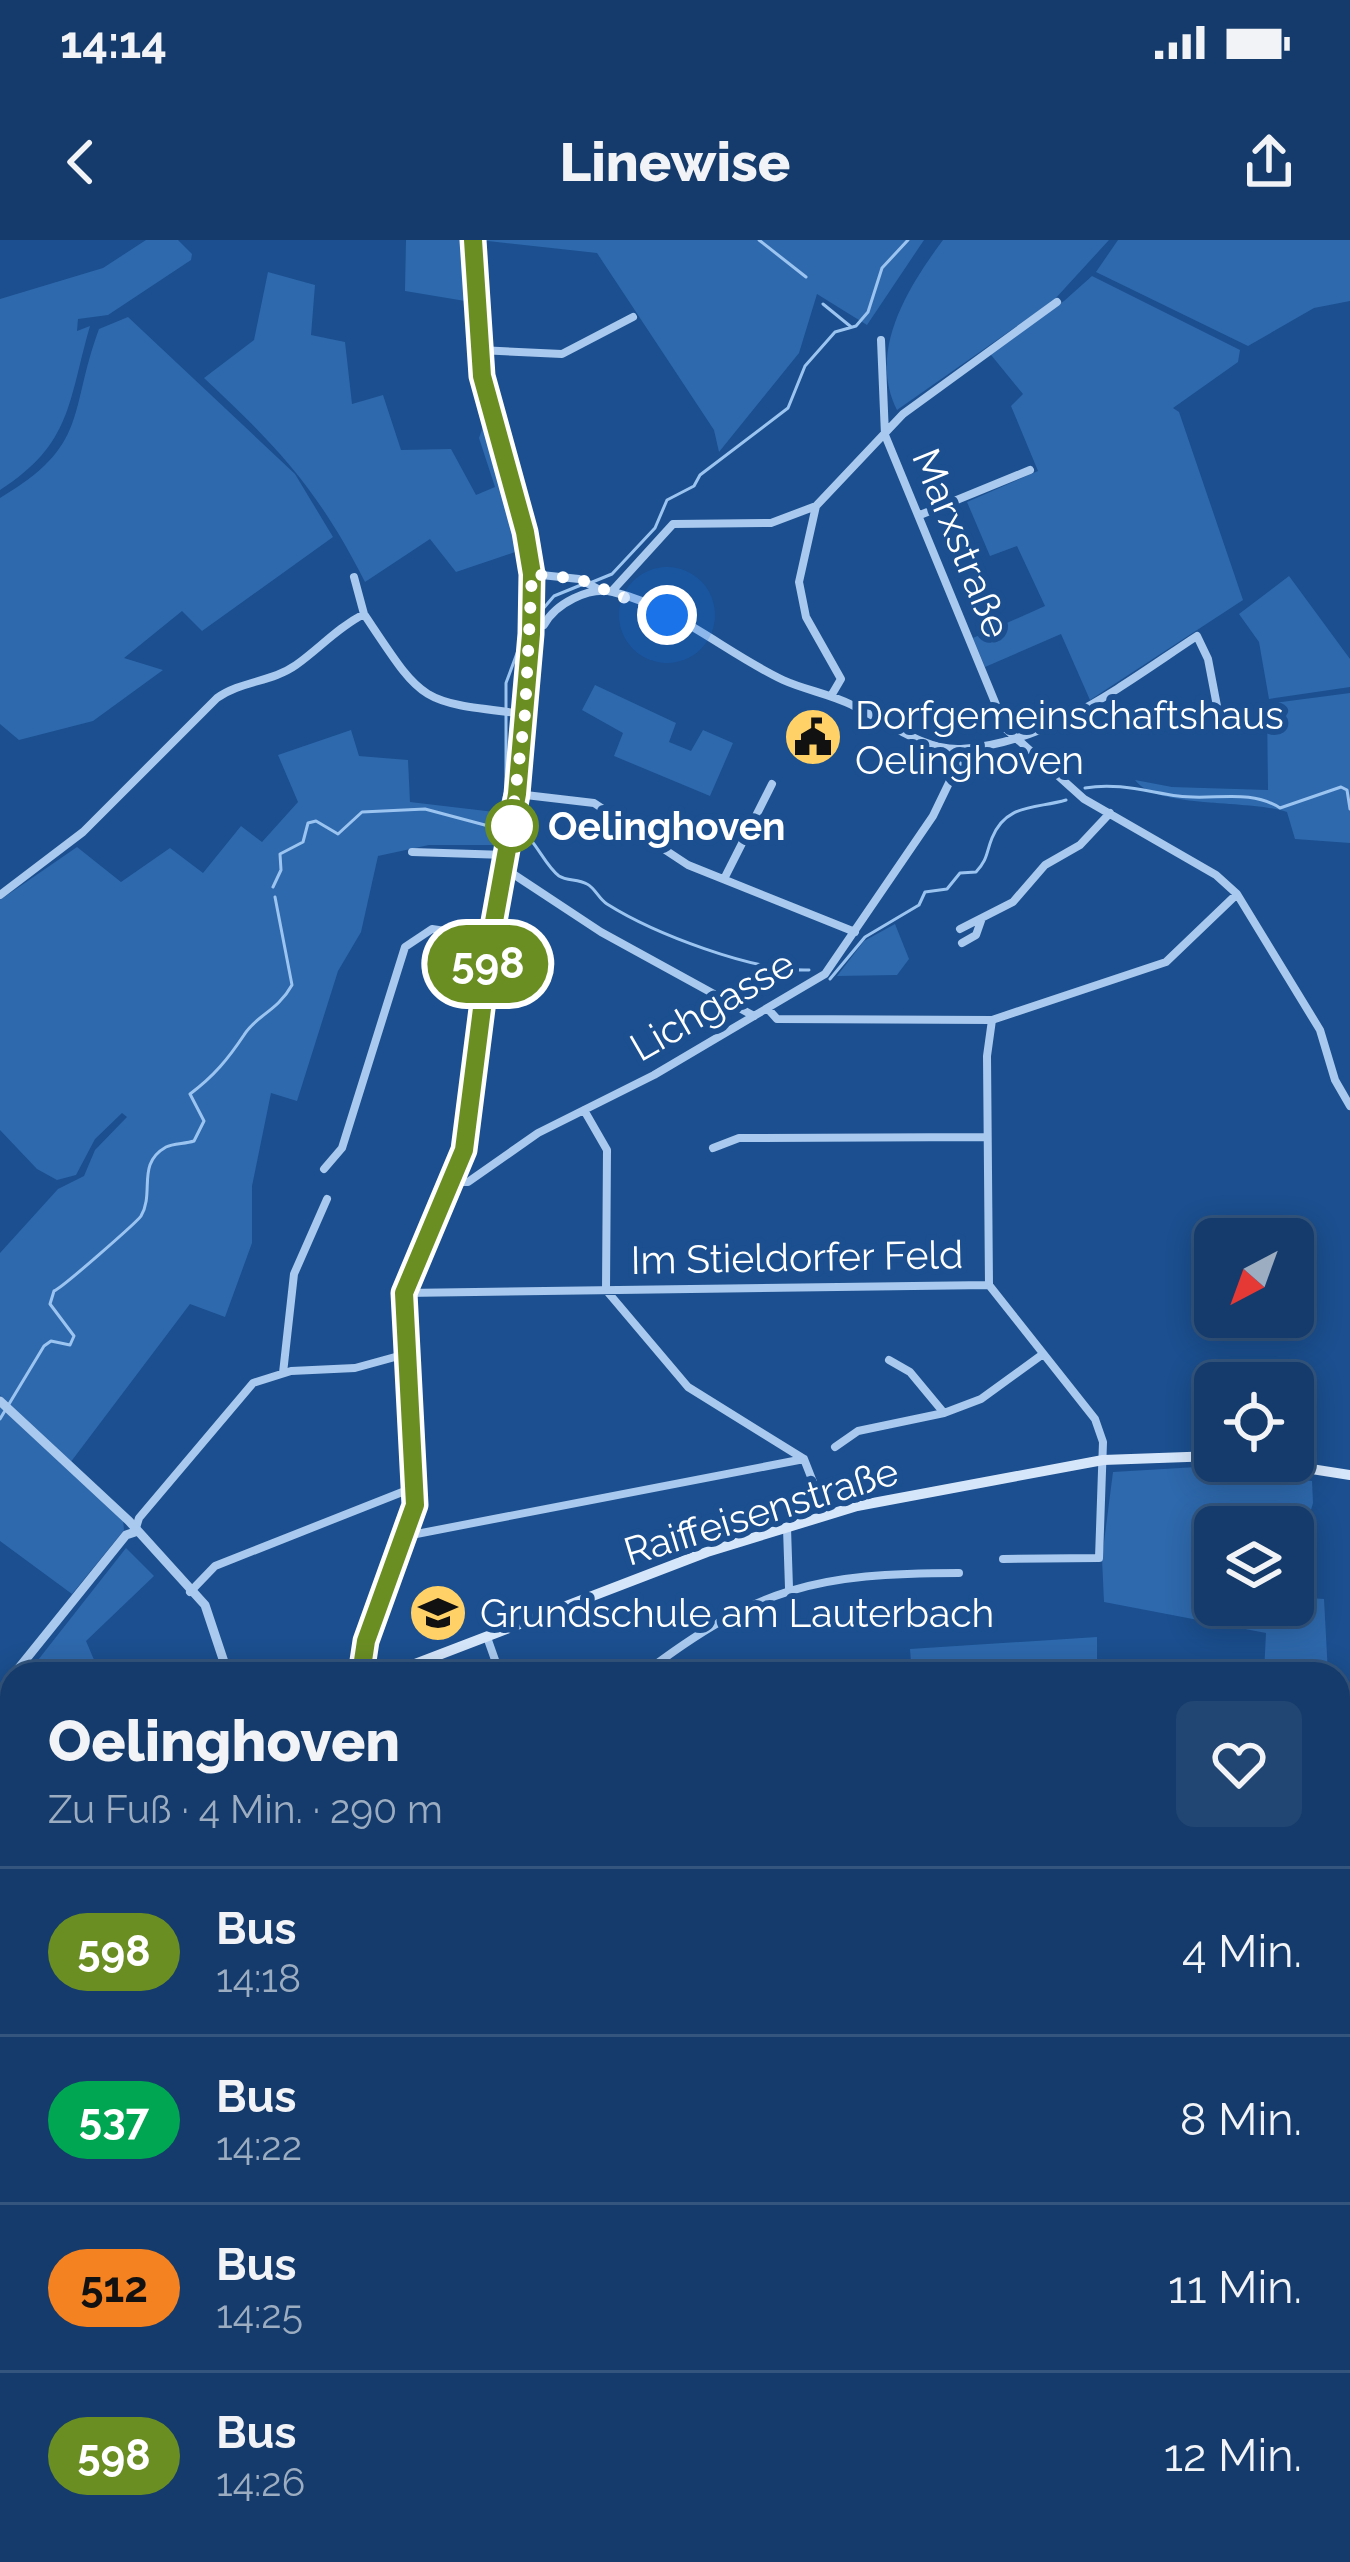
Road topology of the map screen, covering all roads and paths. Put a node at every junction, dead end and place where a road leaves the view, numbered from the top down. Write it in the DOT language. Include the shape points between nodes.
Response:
graph roads {
  1 [pos="473,240"];
  2 [pos="1058,302"];
  3 [pos="633,317"];
  4 [pos="881,340"];
  5 [pos="479,350"];
  6 [pos="885,435"];
  7 [pos="1030,470"];
  8 [pos="816,506"];
  9 [pos="920,514"];
  10 [pos="532,574"];
  11 [pos="354,577"];
  12 [pos="603,589"];
  13 [pos="364,614"];
  14 [pos="544,625"];
  15 [pos="831,696"];
  16 [pos="1217,706"];
  17 [pos="519,714"];
  18 [pos="1014,739"];
  19 [pos="958,749"];
  20 [pos="772,784"];
  21 [pos="517,794"];
  22 [pos="1110,813"];
  23 [pos="412,852"];
  24 [pos="505,862"];
  25 [pos="724,880"];
  26 [pos="1237,894"];
  27 [pos="0,896"];
  28 [pos="982,916"];
  29 [pos="960,929"];
  30 [pos="855,932"];
  31 [pos="491,938"];
  32 [pos="962,943"];
  33 [pos="768,1010"];
  34 [pos="755,1017"];
  35 [pos="992,1020"];
  36 [pos="1350,1106"];
  37 [pos="584,1110"];
  38 [pos="987,1137"];
  39 [pos="713,1148"];
  40 [pos="325,1169"];
  41 [pos="453,1182"];
  42 [pos="327,1199"];
  43 [pos="989,1285"];
  44 [pos="606,1290"];
  45 [pos="404,1293"];
  46 [pos="406,1354"];
  47 [pos="1043,1354"];
  48 [pos="889,1360"];
  49 [pos="284,1373"];
  50 [pos="0,1401"];
  51 [pos="944,1413"];
  52 [pos="835,1447"];
  53 [pos="1194,1455"];
  54 [pos="804,1460"];
  55 [pos="1103,1460"];
  56 [pos="1314,1469"];
  57 [pos="1350,1475"];
  58 [pos="417,1486"];
  59 [pos="826,1516"];
  60 [pos="788,1528"];
  61 [pos="135,1532"];
  62 [pos="406,1536"];
  63 [pos="1003,1559"];
  64 [pos="959,1574"];
  65 [pos="789,1588"];
  66 [pos="190,1592"];
  67 [pos="488,1640"];
  68 [pos="26,1662"];
  69 [pos="225,1662"];
  70 [pos="363,1662"];
  71 [pos="424,1662"];
  72 [pos="496,1662"];
  73 [pos="660,1662"];
  1 -- 5 [label="main road"];
  2 -- 6 [label="street" via="940,385"];
  3 -- 5 [label="street" via="562,354"];
  4 -- 6 [label="street"];
  5 -- 10 [label="main road"];
  6 -- 8 [label="street"];
  6 -- 9 [label="street, Marxstraße"];
  7 -- 9 [label="street"];
  8 -- 12 [label="street" via="771,523 673,524"];
  8 -- 15 [label="street" via="799,582 806,617 841,679"];
  9 -- 18 [label="street, Marxstraße"];
  10 -- 12 [label="street"];
  10 -- 17 [label="main road"];
  11 -- 13 [label="street"];
  12 -- 14 [label="street" via="563,603"];
  12 -- 15 [label="street"];
  13 -- 17 [label="street" via="424,696"];
  13 -- 27 [label="street" via="292,668 217,698 83,832"];
  15 -- 19 [label="street"];
  16 -- 18 [label="street" via="1197,636 1084,710"];
  17 -- 21 [label="main road"];
  18 -- 19 [label="street"];
  18 -- 22 [label="street"];
  19 -- 30 [label="street, Lichgasse" via="933,816"];
  20 -- 25 [label="street"];
  21 -- 24 [label="main road"];
  21 -- 25 [label="street" via="594,803"];
  22 -- 26 [label="street"];
  22 -- 28 [label="street" via="1013,902"];
  23 -- 24 [label="street"];
  24 -- 31 [label="main road"];
  24 -- 34 [label="street" via="601,932"];
  25 -- 30 [label="street"];
  26 -- 35 [label="street" via="1166,962"];
  26 -- 36 [label="street" via="1312,1015"];
  28 -- 29 [label="street"];
  28 -- 32 [label="street"];
  30 -- 33 [label="street, Lichgasse" via="825,974"];
  31 -- 40 [label="street" via="432,929 405,947 342,1148"];
  31 -- 41 [label="main road" via="471,1112"];
  33 -- 34 [label="street, Lichgasse"];
  33 -- 35 [label="street" via="778,1018"];
  34 -- 37 [label="street, Lichgasse"];
  35 -- 38 [label="street"];
  37 -- 41 [label="street, Lichgasse" via="468,1182"];
  37 -- 44 [label="street" via="607,1150"];
  38 -- 39 [label="street" via="740,1138"];
  38 -- 43 [label="street"];
  41 -- 45 [label="main road"];
  42 -- 49 [label="street" via="294,1274"];
  43 -- 44 [label="street, Im Stieldorfer Feld"];
  43 -- 47 [label="street"];
  44 -- 45 [label="street, Im Stieldorfer Feld"];
  44 -- 54 [label="street" via="688,1387"];
  45 -- 46 [label="main road"];
  46 -- 49 [label="street" via="356,1368"];
  46 -- 58 [label="main road"];
  47 -- 51 [label="street" via="981,1400"];
  47 -- 55 [label="street" via="1095,1419"];
  48 -- 51 [label="street"];
  49 -- 61 [label="street" via="242,1390"];
  50 -- 61 [label="street"];
  51 -- 52 [label="street" via="858,1431"];
  53 -- 55 [label="main road, Raiffeisenstraße"];
  54 -- 59 [label="street"];
  54 -- 62 [label="street"];
  55 -- 59 [label="main road, Raiffeisenstraße"];
  55 -- 63 [label="street" via="1099,1558"];
  56 -- 57 [label="main road"];
  58 -- 62 [label="main road"];
  58 -- 66 [label="street" via="215,1566"];
  59 -- 60 [label="main road, Raiffeisenstraße"];
  60 -- 65 [label="street"];
  60 -- 67 [label="main road, Raiffeisenstraße"];
  61 -- 66 [label="street"];
  61 -- 68 [label="street"];
  62 -- 70 [label="main road"];
  64 -- 65 [label="street" via="845,1576"];
  65 -- 73 [label="street" via="728,1614"];
  66 -- 69 [label="street" via="212,1618"];
  67 -- 71 [label="main road, Raiffeisenstraße"];
  67 -- 72 [label="street"];
}
